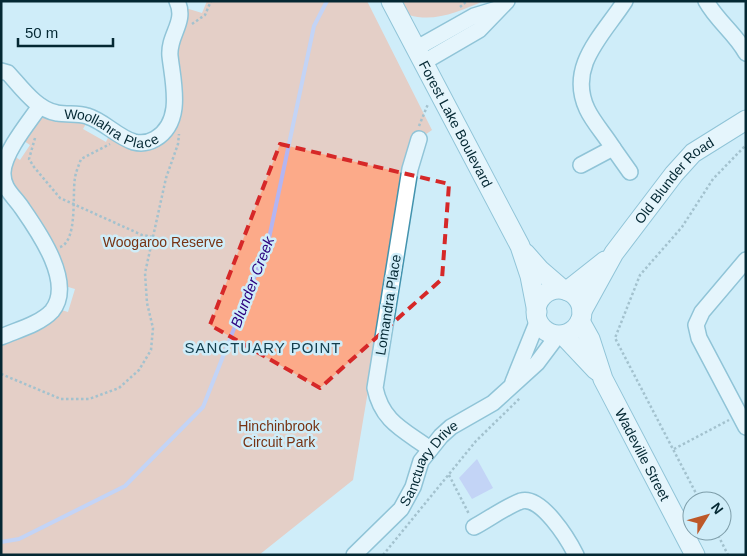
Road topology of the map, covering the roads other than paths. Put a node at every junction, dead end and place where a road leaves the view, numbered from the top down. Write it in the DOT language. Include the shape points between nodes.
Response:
graph roads {
  1 [pos="177,1"];
  2 [pos="391,1"];
  3 [pos="625,1"];
  4 [pos="706,1"];
  5 [pos="502,5"];
  6 [pos="746,53"];
  7 [pos="420,55"];
  8 [pos="1,71"];
  9 [pos="40,106"];
  10 [pos="746,120"];
  11 [pos="418,139"];
  12 [pos="613,148"];
  13 [pos="581,165"];
  14 [pos="630,172"];
  15 [pos="520,246"];
  16 [pos="614,253"];
  17 [pos="746,260"];
  18 [pos="564,290"];
  19 [pos="538,316"];
  20 [pos="581,316"];
  21 [pos="561,335"];
  22 [pos="1,337"];
  23 [pos="603,379"];
  24 [pos="513,383"];
  25 [pos="742,421"];
  26 [pos="430,449"];
  27 [pos="480,524"];
  28 [pos="354,555"];
  29 [pos="576,555"];
  30 [pos="696,555"];
  1 -- 9 [label="street, Woollahra Place" via="181,19 170,52 175,111 170,125 160,136 148,144 133,142 88,116 55,113"];
  2 -- 7 [label="main road, Forest Lake Boulevard"];
  3 -- 12 [label="street" via="585,59 580,78 587,110"];
  4 -- 6 [label="street" via="715,17 740,42"];
  5 -- 7 [label="street" via="474,16"];
  7 -- 15 [label="main road, Forest Lake Boulevard"];
  8 -- 9 [label="street" via="8,73"];
  9 -- 22 [label="street" via="6,158 3,172 7,190 49,251 59,281 60,296 52,311"];
  10 -- 16 [label="main road, Old Blunder Road" via="693,153"];
  11 -- 26 [label="street, Lomandra Place" via="410,169 375,388 379,406 389,419"];
  12 -- 13 [label="street"];
  12 -- 14 [label="street"];
  15 -- 18 [label="main road, Forest Lake Boulevard" via="540,270"];
  15 -- 19 [label="main road, Forest Lake Boulevard"];
  16 -- 18 [label="main road, Old Blunder Road"];
  16 -- 20 [label="main road, Old Blunder Road"];
  17 -- 25 [label="street" via="702,312 696,325 699,338"];
  18 -- 19 [label="main road" via="554,290 541,298"];
  18 -- 20 [label="main road" via="578,298"];
  19 -- 21 [label="main road" via="546,330"];
  19 -- 24 [label="street, Sanctuary Drive"];
  20 -- 21 [label="main road" via="570,332"];
  20 -- 23 [label="main road, Wadeville Street"];
  21 -- 23 [label="main road, Wadeville Street"];
  21 -- 24 [label="street, Sanctuary Drive"];
  23 -- 30 [label="main road, Wadeville Street"];
  24 -- 26 [label="street, Sanctuary Drive" via="493,403 451,427"];
  26 -- 28 [label="street, Sanctuary Drive" via="421,461 413,487 401,509"];
  27 -- 29 [label="street" via="522,501 532,500 541,506"];
}
